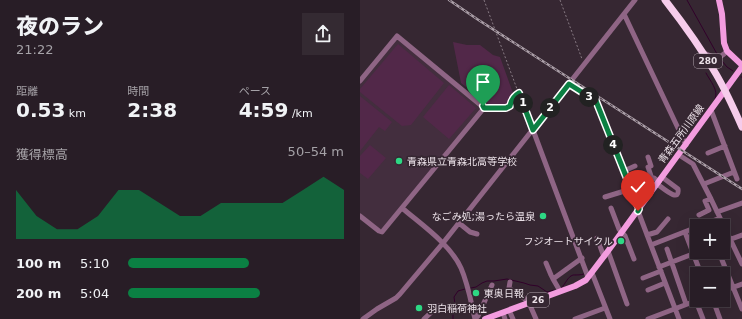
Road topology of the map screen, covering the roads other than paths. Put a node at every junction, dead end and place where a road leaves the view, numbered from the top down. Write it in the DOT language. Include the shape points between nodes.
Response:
graph roads {
  1 [pos="635,0"];
  2 [pos="665,0"];
  3 [pos="719,0"];
  4 [pos="624,14"];
  5 [pos="727,51"];
  6 [pos="703,53"];
  7 [pos="742,66"];
  8 [pos="360,81"];
  9 [pos="725,90"];
  10 [pos="519,93"];
  11 [pos="484,108"];
  12 [pos="711,110"];
  13 [pos="742,127"];
  14 [pos="533,130"];
  15 [pos="611,139"];
  16 [pos="686,146"];
  17 [pos="725,146"];
  18 [pos="708,153"];
  19 [pos="679,155"];
  20 [pos="648,157"];
  21 [pos="635,166"];
  22 [pos="624,171"];
  23 [pos="734,172"];
  24 [pos="737,179"];
  25 [pos="659,181"];
  26 [pos="704,184"];
  27 [pos="631,188"];
  28 [pos="605,197"];
  29 [pos="711,198"];
  30 [pos="742,203"];
  31 [pos="402,208"];
  32 [pos="611,208"];
  33 [pos="638,210"];
  34 [pos="717,212"];
  35 [pos="698,215"];
  36 [pos="360,216"];
  37 [pos="720,218"];
  38 [pos="668,219"];
  39 [pos="459,223"];
  40 [pos="690,230"];
  41 [pos="622,232"];
  42 [pos="685,232"];
  43 [pos="477,234"];
  44 [pos="647,235"];
  45 [pos="742,235"];
  46 [pos="597,238"];
  47 [pos="731,240"];
  48 [pos="690,242"];
  49 [pos="443,243"];
  50 [pos="651,245"];
  51 [pos="667,249"];
  52 [pos="608,251"];
  53 [pos="690,255"];
  54 [pos="604,257"];
  55 [pos="582,258"];
  56 [pos="634,259"];
  57 [pos="722,260"];
  58 [pos="671,262"];
  59 [pos="546,263"];
  60 [pos="742,264"];
  61 [pos="660,269"];
  62 [pos="590,275"];
  63 [pos="643,278"];
  64 [pos="553,279"];
  65 [pos="510,282"];
  66 [pos="665,283"];
  67 [pos="742,284"];
  68 [pos="492,286"];
  69 [pos="733,287"];
  70 [pos="730,288"];
  71 [pos="648,290"];
  72 [pos="560,291"];
  73 [pos="528,303"];
  74 [pos="690,303"];
  75 [pos="627,304"];
  76 [pos="686,304"];
  77 [pos="699,307"];
  78 [pos="716,307"];
  79 [pos="447,308"];
  80 [pos="605,308"];
  81 [pos="675,309"];
  82 [pos="742,309"];
  83 [pos="506,311"];
  84 [pos="655,318"];
  85 [pos="361,319"];
  86 [pos="424,319"];
  87 [pos="475,319"];
  88 [pos="485,319"];
  89 [pos="505,319"];
  90 [pos="513,319"];
  91 [pos="536,319"];
  92 [pos="575,319"];
  93 [pos="610,319"];
  94 [pos="648,319"];
  95 [pos="679,319"];
  96 [pos="703,319"];
  97 [pos="720,319"];
  1 -- 4 [label="street"];
  2 -- 6 [label="highway, 280"];
  3 -- 5 [label="main road"];
  4 -- 14 [label="street"];
  4 -- 16 [label="street"];
  5 -- 6 [label="street" via="717,57"];
  5 -- 7 [label="main road, 青森五所川原線 / 26"];
  6 -- 9 [label="highway, 280"];
  7 -- 9 [label="main road, 青森五所川原線 / 26"];
  8 -- 11 [label="street" via="397,36"];
  9 -- 12 [label="main road, 青森五所川原線 / 26"];
  9 -- 13 [label="highway, 280"];
  10 -- 11 [label="street" via="506,108"];
  11 -- 31 [label="street"];
  12 -- 16 [label="main road, 青森五所川原線 / 26"];
  12 -- 17 [label="street"];
  14 -- 39 [label="street"];
  14 -- 55 [label="street"];
  15 -- 22 [label="street"];
  16 -- 19 [label="main road, 青森五所川原線 / 26"];
  17 -- 18 [label="street"];
  17 -- 23 [label="street"];
  19 -- 25 [label="main road, 青森五所川原線 / 26"];
  19 -- 26 [label="street" via="693,164"];
  20 -- 25 [label="street" via="652,179"];
  21 -- 22 [label="street"];
  22 -- 27 [label="street"];
  23 -- 24 [label="street"];
  23 -- 26 [label="street"];
  25 -- 33 [label="main road, 青森五所川原線 / 26"];
  26 -- 29 [label="street"];
  27 -- 28 [label="street"];
  27 -- 33 [label="street"];
  29 -- 34 [label="street"];
  29 -- 35 [label="street" via="706,201 709,210"];
  30 -- 34 [label="street"];
  31 -- 36 [label="street" via="382,232"];
  31 -- 49 [label="street"];
  32 -- 41 [label="street" via="618,229"];
  33 -- 41 [label="main road, 青森五所川原線 / 26" via="630,216"];
  33 -- 44 [label="street"];
  34 -- 37 [label="street"];
  37 -- 47 [label="street"];
  38 -- 44 [label="street" via="657,232"];
  39 -- 43 [label="street"];
  39 -- 49 [label="street"];
  40 -- 42 [label="street"];
  41 -- 52 [label="main road, 青森五所川原線 / 26"];
  41 -- 56 [label="street"];
  42 -- 48 [label="street"];
  42 -- 50 [label="street"];
  44 -- 50 [label="street"];
  45 -- 47 [label="street"];
  46 -- 54 [label="street"];
  47 -- 60 [label="street"];
  49 -- 85 [label="street" via="396,298"];
  49 -- 87 [label="street" via="461,267"];
  50 -- 61 [label="street"];
  51 -- 58 [label="street"];
  52 -- 54 [label="main road, 青森五所川原線 / 26"];
  52 -- 75 [label="street"];
  53 -- 58 [label="street"];
  54 -- 62 [label="main road, 青森五所川原線 / 26"];
  55 -- 62 [label="street"];
  55 -- 64 [label="street"];
  57 -- 69 [label="street"];
  58 -- 61 [label="street"];
  58 -- 76 [label="street"];
  59 -- 64 [label="street"];
  61 -- 63 [label="street"];
  61 -- 66 [label="street"];
  62 -- 72 [label="main road, 青森五所川原線 / 26" via="582,283"];
  62 -- 80 [label="street"];
  64 -- 72 [label="street"];
  65 -- 73 [label="street" via="509,288"];
  66 -- 71 [label="street"];
  66 -- 81 [label="street"];
  67 -- 69 [label="street"];
  68 -- 87 [label="street"];
  69 -- 70 [label="street"];
  69 -- 82 [label="street"];
  72 -- 73 [label="main road, 青森五所川原線 / 26"];
  73 -- 83 [label="main road, 青森五所川原線 / 26"];
  73 -- 91 [label="street"];
  74 -- 76 [label="street"];
  76 -- 81 [label="street"];
  77 -- 96 [label="street"];
  78 -- 97 [label="street"];
  79 -- 86 [label="street" via="438,306"];
  80 -- 92 [label="street"];
  80 -- 93 [label="street"];
  81 -- 84 [label="street"];
  81 -- 95 [label="street"];
  83 -- 88 [label="main road, 青森五所川原線 / 26"];
  83 -- 89 [label="street"];
  83 -- 90 [label="street"];
  84 -- 94 [label="street"];
}
